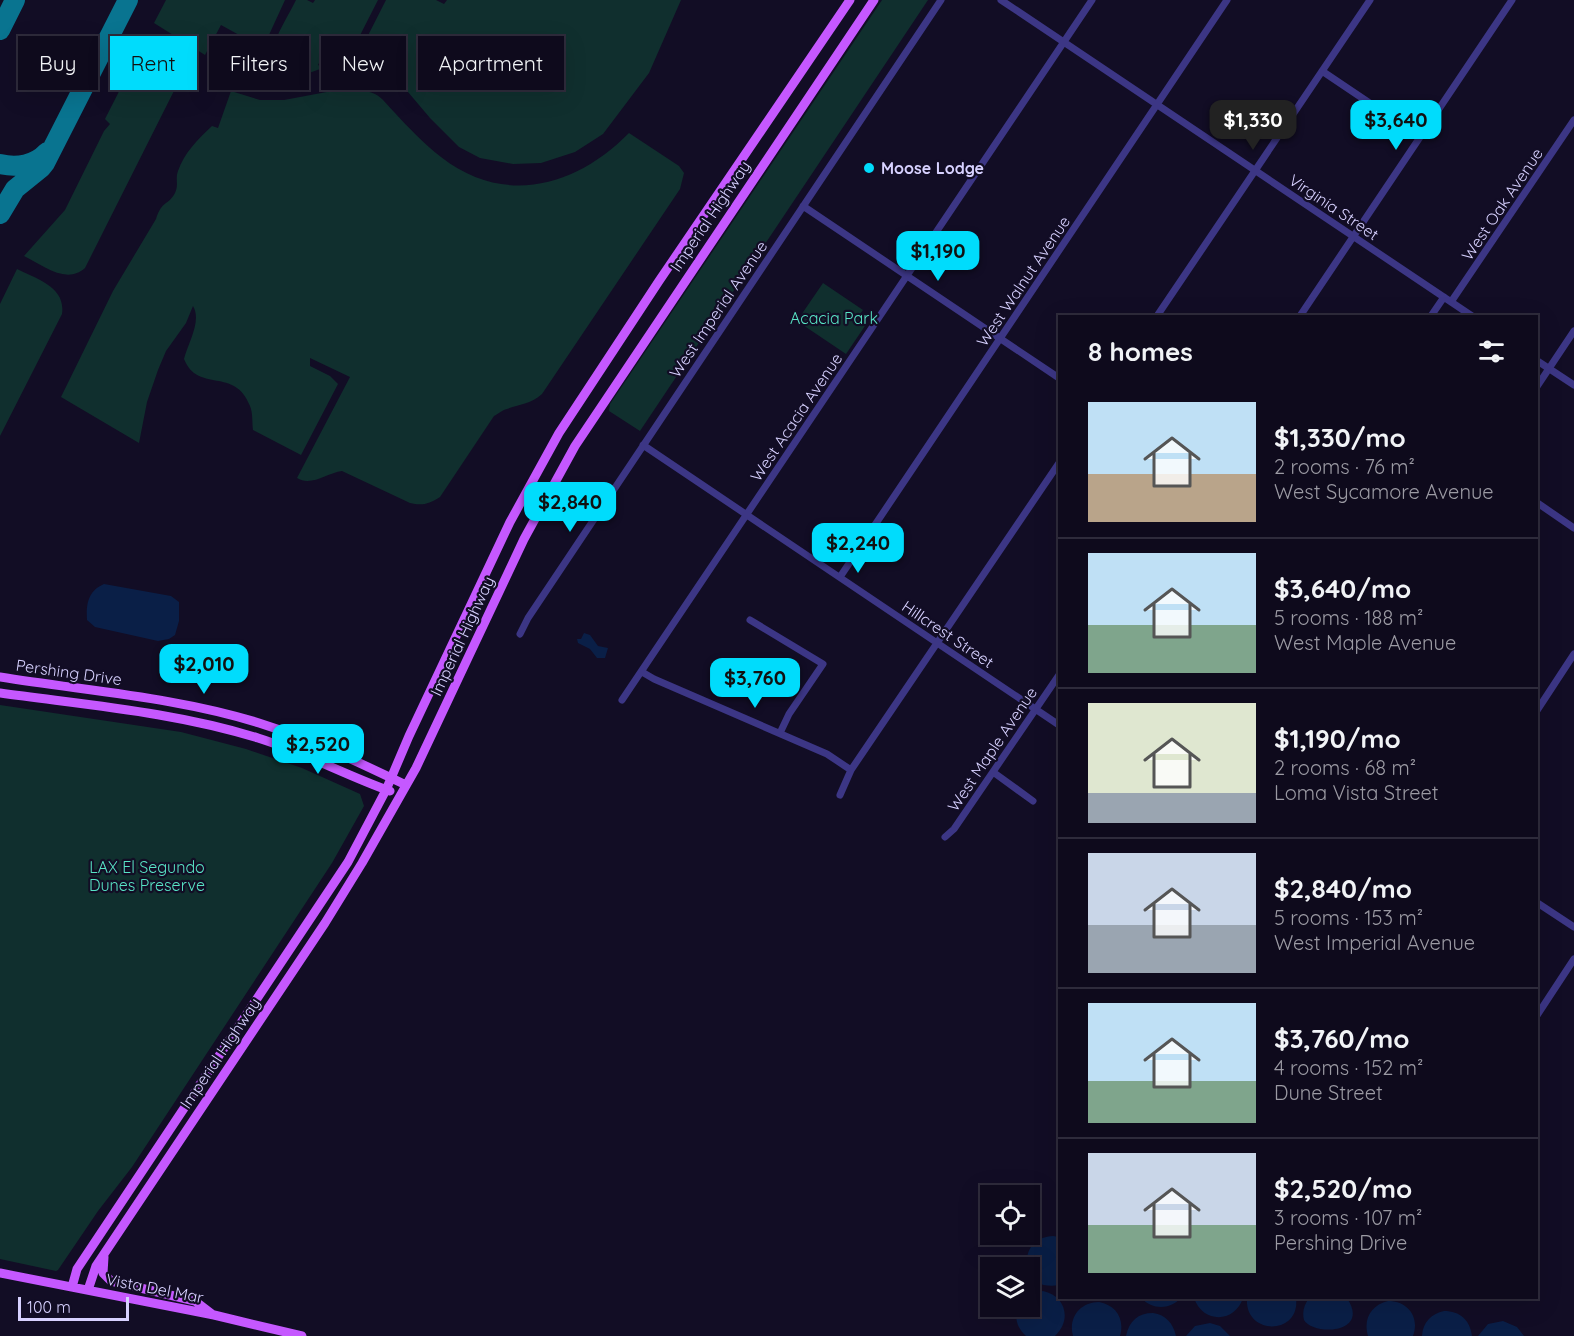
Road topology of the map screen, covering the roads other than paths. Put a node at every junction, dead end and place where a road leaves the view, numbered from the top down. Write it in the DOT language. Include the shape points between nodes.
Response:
graph roads {
  1 [pos="850,0"];
  2 [pos="874,0"];
  3 [pos="941,0"];
  4 [pos="1001,0"];
  5 [pos="1092,0"];
  6 [pos="1227,0"];
  7 [pos="1370,0"];
  8 [pos="1512,0"];
  9 [pos="1064,42"];
  10 [pos="1322,71"];
  11 [pos="1157,105"];
  12 [pos="1574,120"];
  13 [pos="1420,137"];
  14 [pos="1255,170"];
  15 [pos="803,206"];
  16 [pos="1353,236"];
  17 [pos="907,276"];
  18 [pos="1444,297"];
  19 [pos="1451,302"];
  20 [pos="1158,315"];
  21 [pos="1301,315"];
  22 [pos="1432,315"];
  23 [pos="1470,315"];
  24 [pos="1574,331"];
  25 [pos="1001,339"];
  26 [pos="608,359"];
  27 [pos="1538,361"];
  28 [pos="1549,368"];
  29 [pos="1058,377"];
  30 [pos="1538,385"];
  31 [pos="1574,385"];
  32 [pos="598,408"];
  33 [pos="643,445"];
  34 [pos="1058,463"];
  35 [pos="1538,503"];
  36 [pos="747,515"];
  37 [pos="1574,528"];
  38 [pos="840,577"];
  39 [pos="750,620"];
  40 [pos="520,634"];
  41 [pos="938,643"];
  42 [pos="1574,654"];
  43 [pos="1572,663"];
  44 [pos="642,672"];
  45 [pos="1058,676"];
  46 [pos="0,677"];
  47 [pos="0,693"];
  48 [pos="622,700"];
  49 [pos="1539,701"];
  50 [pos="1036,709"];
  51 [pos="1058,723"];
  52 [pos="780,733"];
  53 [pos="851,770"];
  54 [pos="993,772"];
  55 [pos="391,778"];
  56 [pos="406,785"];
  57 [pos="386,790"];
  58 [pos="400,795"];
  59 [pos="840,795"];
  60 [pos="1033,801"];
  61 [pos="945,837"];
  62 [pos="1538,903"];
  63 [pos="1574,927"];
  64 [pos="1574,959"];
  65 [pos="1538,1014"];
  66 [pos="104,1254"];
  67 [pos="0,1273"];
  68 [pos="72,1287"];
  69 [pos="88,1290"];
  70 [pos="214,1315"];
  71 [pos="303,1336"];
  1 -- 26 [label="main road, Imperial Highway"];
  2 -- 32 [label="main road, Imperial Highway"];
  3 -- 15 [label="street, West Imperial Avenue"];
  4 -- 9 [label="street, Virginia Street"];
  5 -- 9 [label="street, West Acacia Avenue"];
  6 -- 11 [label="street, West Walnut Avenue"];
  7 -- 10 [label="street"];
  8 -- 13 [label="street"];
  9 -- 11 [label="street, Virginia Street"];
  9 -- 17 [label="street, West Acacia Avenue"];
  10 -- 13 [label="street"];
  10 -- 14 [label="street"];
  11 -- 14 [label="street, Virginia Street"];
  11 -- 25 [label="street, West Walnut Avenue"];
  12 -- 19 [label="street, West Oak Avenue"];
  13 -- 16 [label="street"];
  14 -- 16 [label="street, Virginia Street"];
  14 -- 20 [label="street"];
  15 -- 17 [label="street"];
  15 -- 33 [label="street, West Imperial Avenue"];
  16 -- 18 [label="street, Virginia Street"];
  16 -- 21 [label="street"];
  17 -- 25 [label="street"];
  17 -- 36 [label="street, West Acacia Avenue"];
  18 -- 19 [label="street, Virginia Street"];
  18 -- 22 [label="street"];
  19 -- 23 [label="street, Virginia Street"];
  24 -- 28 [label="street"];
  25 -- 29 [label="street"];
  25 -- 38 [label="street, West Walnut Avenue"];
  26 -- 32 [label="main road" via="609,367 590,396"];
  26 -- 55 [label="main road, Imperial Highway" via="559,433 510,522"];
  27 -- 28 [label="street"];
  28 -- 30 [label="street"];
  28 -- 31 [label="street"];
  32 -- 56 [label="main road, Imperial Highway" via="545,497"];
  33 -- 36 [label="street, Hillcrest Street"];
  33 -- 40 [label="street, West Imperial Avenue"];
  34 -- 41 [label="street"];
  35 -- 37 [label="street"];
  36 -- 38 [label="street, Hillcrest Street"];
  36 -- 44 [label="street, West Acacia Avenue"];
  38 -- 41 [label="street, Hillcrest Street"];
  39 -- 52 [label="street" via="823,664"];
  41 -- 50 [label="street, Hillcrest Street"];
  41 -- 53 [label="street"];
  42 -- 43 [label="street"];
  43 -- 49 [label="street"];
  44 -- 48 [label="street, West Acacia Avenue"];
  44 -- 52 [label="street"];
  45 -- 50 [label="street, West Maple Avenue"];
  46 -- 55 [label="main road, Pershing Drive" via="183,705 235,717 310,741"];
  47 -- 57 [label="main road, Pershing Drive" via="214,726 289,748"];
  50 -- 51 [label="street, Hillcrest Street"];
  50 -- 54 [label="street, West Maple Avenue"];
  52 -- 53 [label="street" via="827,754"];
  53 -- 59 [label="street"];
  54 -- 60 [label="street"];
  54 -- 61 [label="street, West Maple Avenue"];
  55 -- 56 [label="main road, Pershing Drive"];
  55 -- 57 [label="main road, Imperial Highway"];
  56 -- 58 [label="main road, Imperial Highway"];
  57 -- 58 [label="main road, Pershing Drive"];
  57 -- 68 [label="main road, Imperial Highway" via="335,883 77,1269"];
  58 -- 66 [label="main road, Imperial Highway" via="325,923"];
  62 -- 63 [label="street"];
  64 -- 65 [label="street"];
  66 -- 69 [label="main road, Imperial Highway"];
  66 -- 70 [label="main road" via="103,1273 111,1281 195,1301"];
  67 -- 68 [label="main road, Vista Del Mar"];
  68 -- 69 [label="main road, Vista Del Mar"];
  69 -- 70 [label="main road, Vista Del Mar"];
  70 -- 71 [label="main road, Vista Del Mar"];
}
